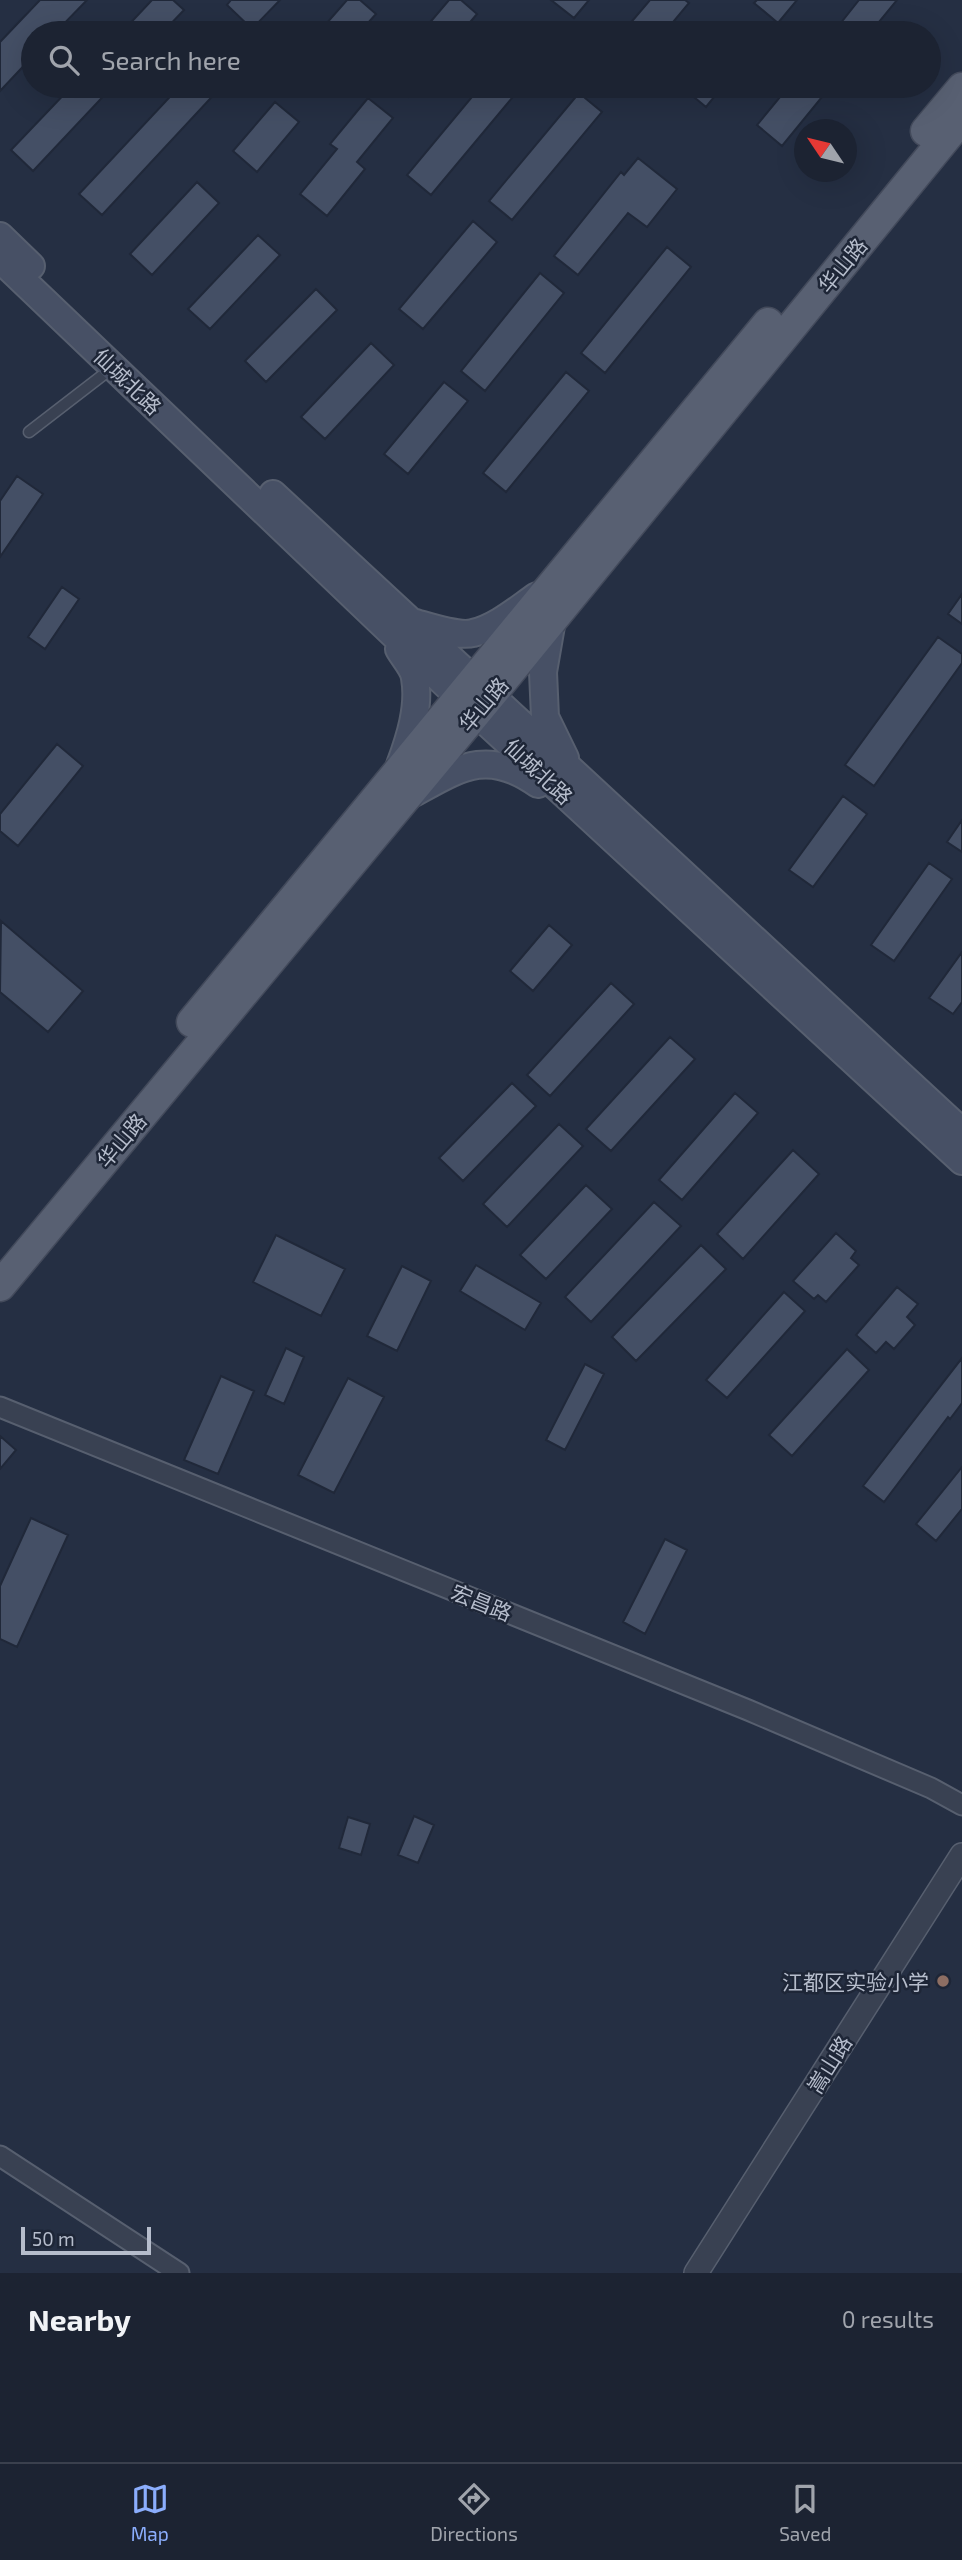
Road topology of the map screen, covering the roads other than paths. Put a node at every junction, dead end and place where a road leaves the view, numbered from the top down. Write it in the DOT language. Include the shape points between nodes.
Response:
graph roads {
  1 [pos="962,88"];
  2 [pos="952,129"];
  3 [pos="0,236"];
  4 [pos="0,259"];
  5 [pos="113,367"];
  6 [pos="29,432"];
  7 [pos="550,587"];
  8 [pos="552,620"];
  9 [pos="397,624"];
  10 [pos="474,697"];
  11 [pos="572,772"];
  12 [pos="401,785"];
  13 [pos="595,824"];
  14 [pos="962,1132"];
  15 [pos="962,1161"];
  16 [pos="0,1255"];
  17 [pos="0,1286"];
  18 [pos="0,1407"];
  19 [pos="962,1805"];
  20 [pos="962,1855"];
  21 [pos="0,2156"];
  22 [pos="178,2273"];
  23 [pos="696,2273"];
  1 -- 2 [label="main road"];
  2 -- 7 [label="main road"];
  2 -- 8 [label="main road, 华山路"];
  3 -- 9 [label="main road, 仙城北路"];
  4 -- 5 [label="main road, 仙城北路"];
  5 -- 6 [label="lane"];
  5 -- 9 [label="main road, 仙城北路"];
  7 -- 9 [label="main road" via="472,634"];
  7 -- 10 [label="main road"];
  8 -- 10 [label="main road, 华山路"];
  8 -- 11 [label="main road" via="543,672 545,717"];
  9 -- 10 [label="main road, 仙城北路"];
  9 -- 12 [label="main road" via="415,676 415,709"];
  10 -- 11 [label="main road, 仙城北路"];
  10 -- 12 [label="main road"];
  10 -- 13 [label="main road, 仙城北路"];
  11 -- 14 [label="main road, 仙城北路"];
  12 -- 13 [label="main road" via="491,763 520,771"];
  12 -- 16 [label="main road"];
  12 -- 17 [label="main road, 华山路"];
  13 -- 15 [label="main road, 仙城北路"];
  18 -- 19 [label="street, 宏昌路" via="748,1710"];
  20 -- 23 [label="street, 嵩山路"];
  21 -- 22 [label="street"];
}
